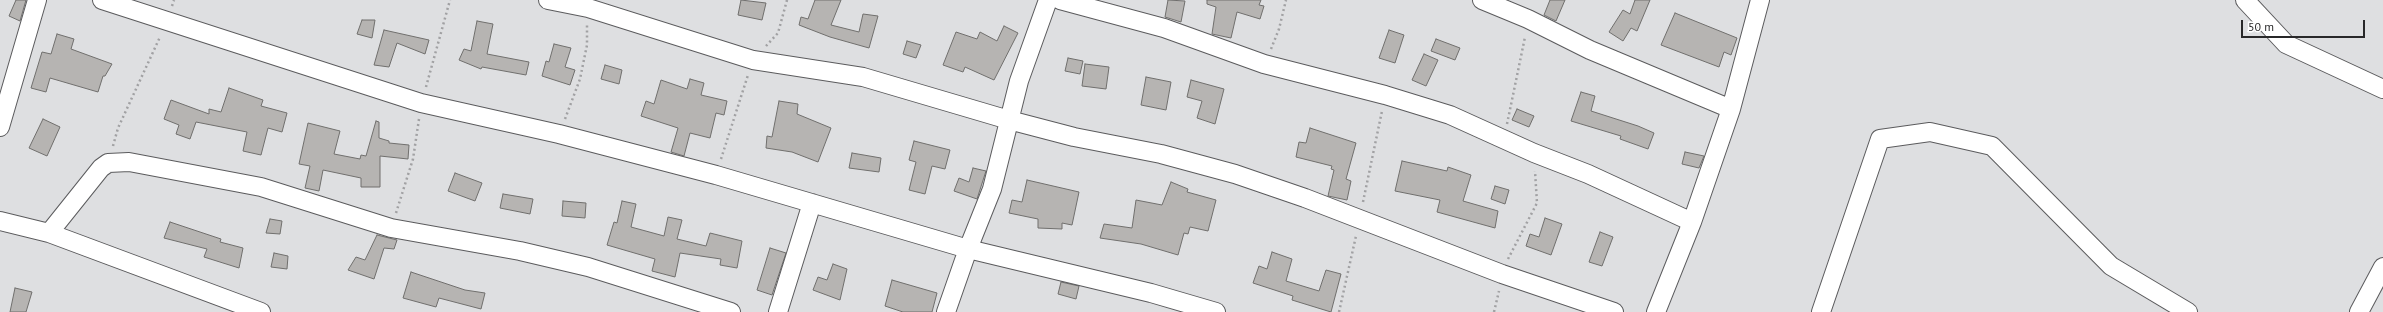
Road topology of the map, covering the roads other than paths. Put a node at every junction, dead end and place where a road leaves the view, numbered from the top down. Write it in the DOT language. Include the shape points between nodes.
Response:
graph roads {
  1 [pos="37,0"];
  2 [pos="102,0"];
  3 [pos="548,0"];
  4 [pos="1048,0"];
  5 [pos="1482,0"];
  6 [pos="1760,0"];
  7 [pos="2245,0"];
  8 [pos="1070,1"];
  9 [pos="2383,89"];
  10 [pos="1731,110"];
  11 [pos="1009,120"];
  12 [pos="0,127"];
  13 [pos="812,202"];
  14 [pos="0,221"];
  15 [pos="1692,222"];
  16 [pos="49,233"];
  17 [pos="968,249"];
  18 [pos="2383,267"];
  19 [pos="261,312"];
  20 [pos="731,312"];
  21 [pos="778,312"];
  22 [pos="946,312"];
  23 [pos="1216,312"];
  24 [pos="1614,312"];
  25 [pos="1656,312"];
  26 [pos="1821,312"];
  27 [pos="2188,312"];
  28 [pos="2359,312"];
  1 -- 12 [label="street"];
  2 -- 13 [label="street" via="421,102 559,134"];
  3 -- 11 [label="street" via="588,8 753,60 863,77"];
  4 -- 11 [label="street" via="1021,74"];
  5 -- 10 [label="street" via="1528,19 1590,50"];
  6 -- 10 [label="street"];
  7 -- 9 [label="street" via="2286,44"];
  8 -- 15 [label="street" via="1164,28 1264,64 1392,97 1450,115"];
  10 -- 15 [label="street"];
  11 -- 17 [label="street" via="992,189"];
  11 -- 24 [label="street" via="1074,137 1161,154 1236,174 1502,274"];
  13 -- 17 [label="street"];
  13 -- 21 [label="street"];
  14 -- 16 [label="street"];
  15 -- 25 [label="street"];
  16 -- 19 [label="street"];
  16 -- 20 [label="street" via="95,174 108,163 129,162 261,187 391,228 520,251 588,267"];
  17 -- 22 [label="street"];
  17 -- 23 [label="street" via="1152,293"];
  18 -- 28 [label="street"];
  26 -- 27 [label="street" via="1880,139 1930,132 1992,146 2111,266"];
}
